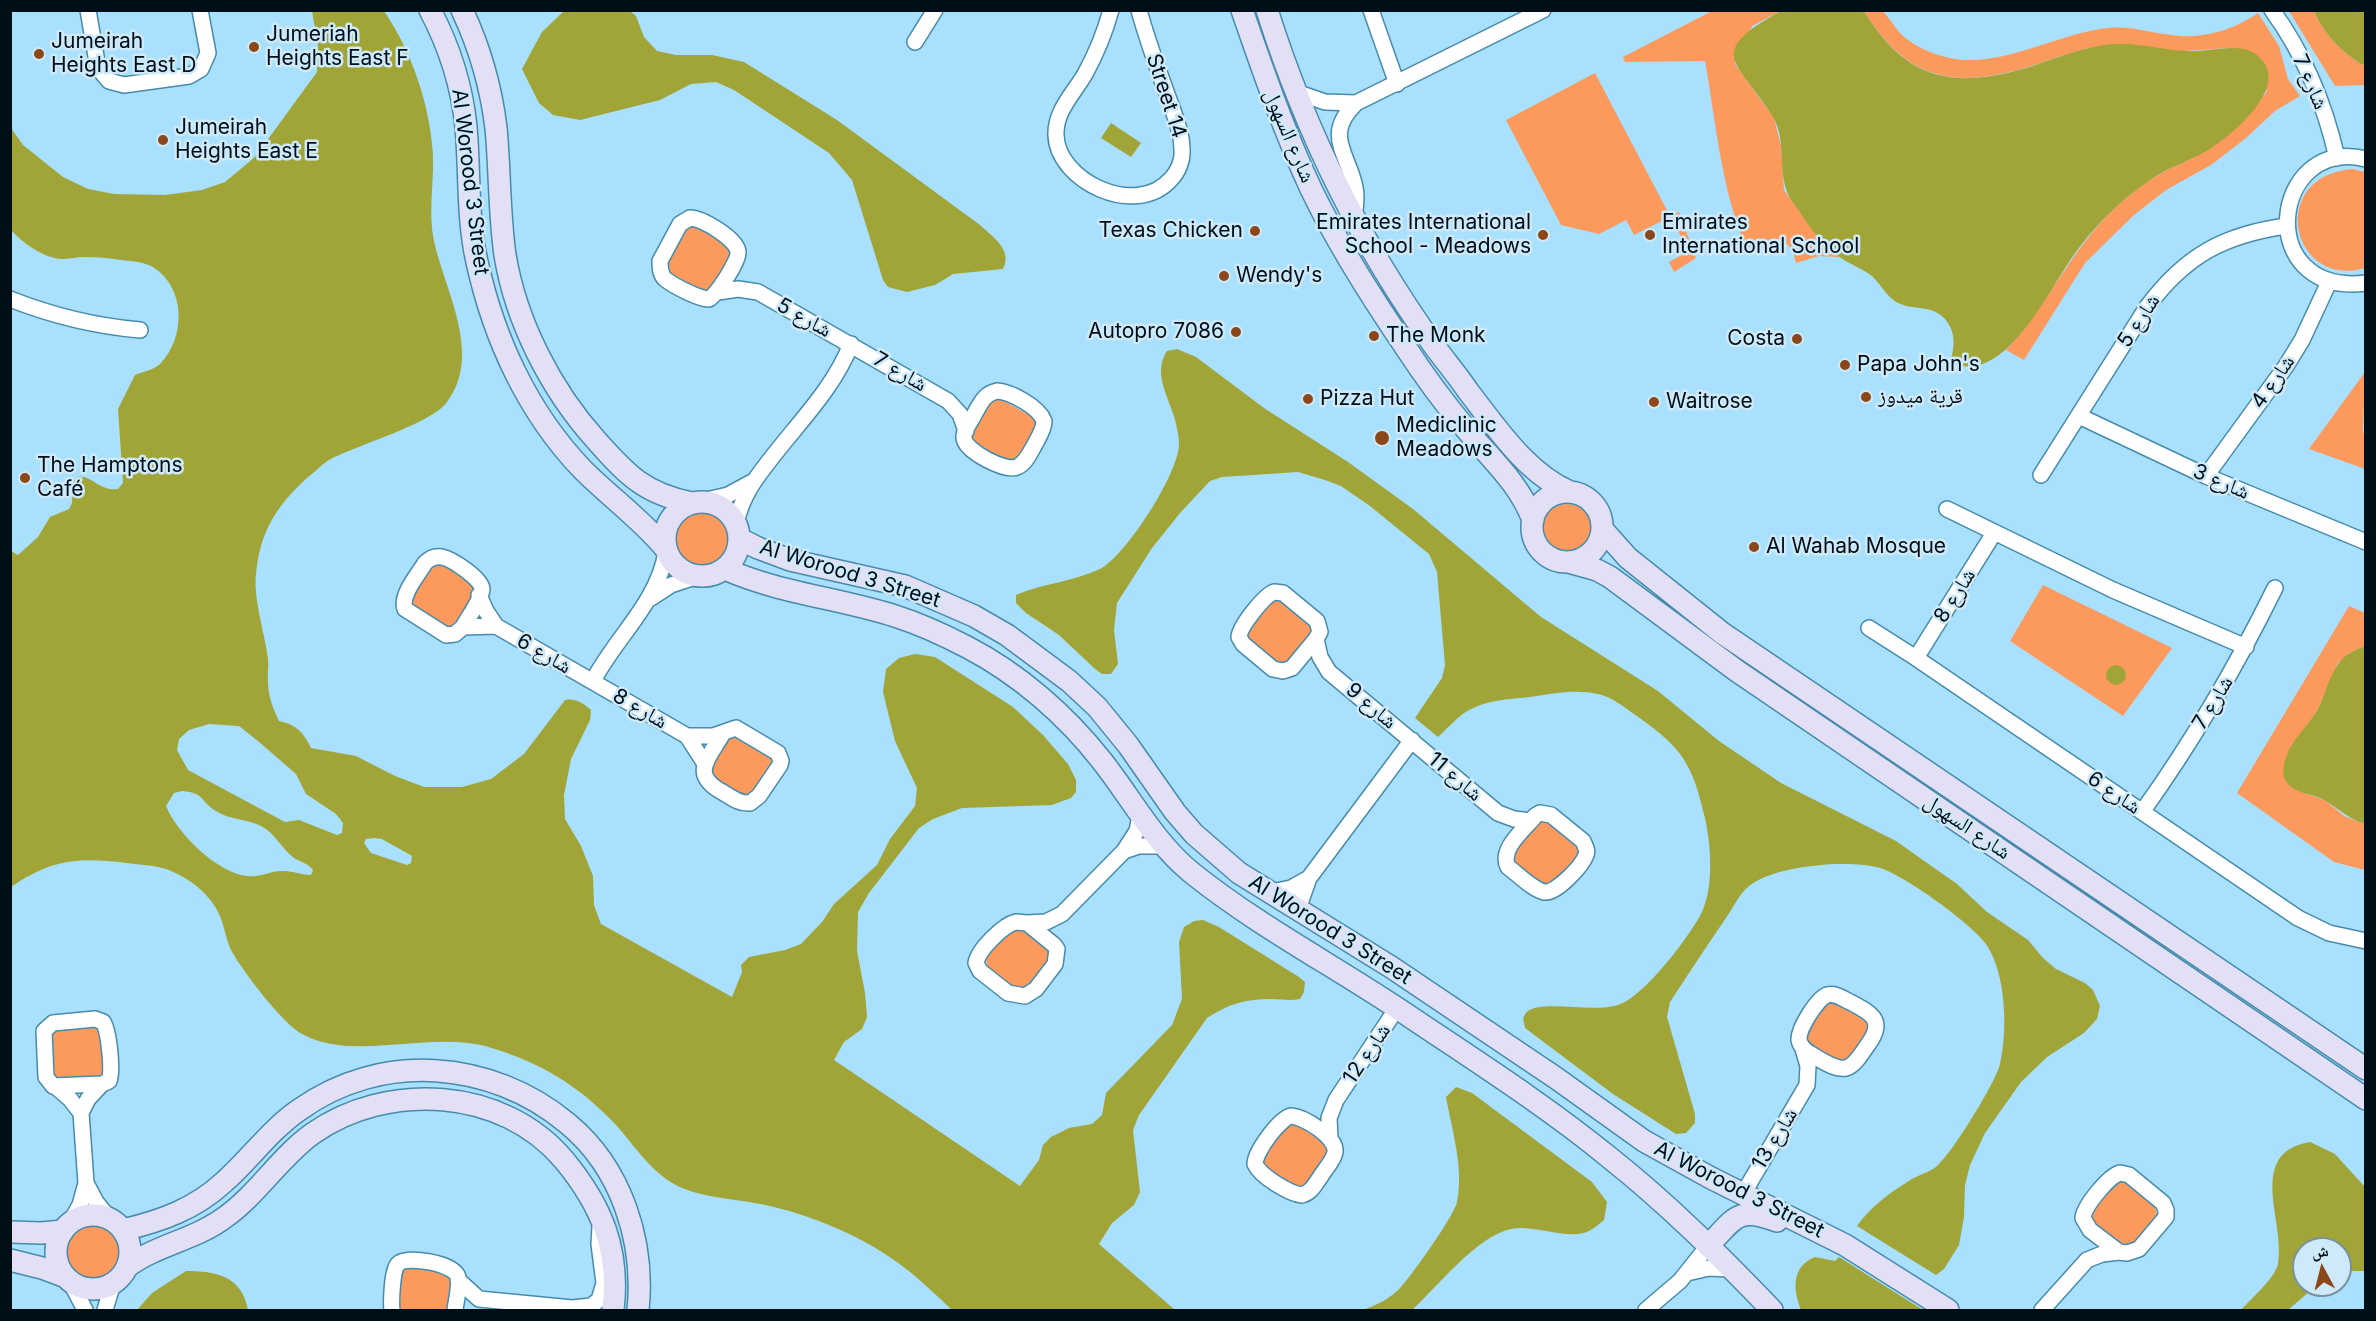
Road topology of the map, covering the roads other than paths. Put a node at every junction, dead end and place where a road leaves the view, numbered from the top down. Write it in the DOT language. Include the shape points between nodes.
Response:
graph roads {
  1 [pos="88,10"];
  2 [pos="200,10"];
  3 [pos="430,10"];
  4 [pos="462,10"];
  5 [pos="935,10"];
  6 [pos="1111,10"];
  7 [pos="1139,10"];
  8 [pos="1242,10"];
  9 [pos="1267,10"];
  10 [pos="1371,10"];
  11 [pos="1543,10"];
  12 [pos="2272,10"];
  13 [pos="1526,14"];
  14 [pos="915,42"];
  15 [pos="1397,84"];
  16 [pos="1296,92"];
  17 [pos="1356,103"];
  18 [pos="2337,158"];
  19 [pos="2366,159"];
  20 [pos="498,176"];
  21 [pos="469,179"];
  22 [pos="501,211"];
  23 [pos="470,215"];
  24 [pos="1354,216"];
  25 [pos="2286,226"];
  26 [pos="735,261"];
  27 [pos="2329,282"];
  28 [pos="2366,284"];
  29 [pos="718,292"];
  30 [pos="758,292"];
  31 [pos="10,299"];
  32 [pos="140,330"];
  33 [pos="851,344"];
  34 [pos="983,400"];
  35 [pos="948,401"];
  36 [pos="2079,416"];
  37 [pos="966,431"];
  38 [pos="2041,475"];
  39 [pos="2206,476"];
  40 [pos="752,482"];
  41 [pos="1570,492"];
  42 [pos="697,502"];
  43 [pos="1947,509"];
  44 [pos="1533,520"];
  45 [pos="1603,530"];
  46 [pos="738,531"];
  47 [pos="1994,533"];
  48 [pos="2366,542"];
  49 [pos="666,550"];
  50 [pos="1568,562"];
  51 [pos="725,569"];
  52 [pos="698,576"];
  53 [pos="2275,588"];
  54 [pos="479,596"];
  55 [pos="648,600"];
  56 [pos="496,626"];
  57 [pos="463,627"];
  58 [pos="1869,628"];
  59 [pos="1316,639"];
  60 [pos="2246,647"];
  61 [pos="1916,658"];
  62 [pos="1292,668"];
  63 [pos="1329,672"];
  64 [pos="593,681"];
  65 [pos="722,735"];
  66 [pos="687,736"];
  67 [pos="1412,741"];
  68 [pos="705,764"];
  69 [pos="2142,812"];
  70 [pos="1498,813"];
  71 [pos="1531,821"];
  72 [pos="1144,822"];
  73 [pos="1164,846"];
  74 [pos="1510,847"];
  75 [pos="1124,851"];
  76 [pos="1239,873"];
  77 [pos="1309,878"];
  78 [pos="1210,886"];
  79 [pos="1271,892"];
  80 [pos="1298,909"];
  81 [pos="1062,914"];
  82 [pos="1027,923"];
  83 [pos="2366,941"];
  84 [pos="1054,945"];
  85 [pos="1397,1008"];
  86 [pos="1803,1049"];
  87 [pos="2361,1062"];
  88 [pos="1834,1069"];
  89 [pos="102,1084"];
  90 [pos="1807,1085"];
  91 [pos="57,1087"];
  92 [pos="2366,1099"];
  93 [pos="1336,1100"];
  94 [pos="81,1113"];
  95 [pos="1301,1118"];
  96 [pos="1330,1138"];
  97 [pos="86,1183"];
  98 [pos="1743,1194"];
  99 [pos="603,1220"];
  100 [pos="116,1224"];
  101 [pos="66,1227"];
  102 [pos="2090,1230"];
  103 [pos="10,1232"];
  104 [pos="1845,1245"];
  105 [pos="1708,1246"];
  106 [pos="2119,1252"];
  107 [pos="10,1260"];
  108 [pos="2087,1260"];
  109 [pos="1731,1269"];
  110 [pos="1687,1273"];
  111 [pos="120,1275"];
  112 [pos="68,1279"];
  113 [pos="458,1280"];
  114 [pos="479,1299"];
  115 [pos="575,1309"];
  116 [pos="85,1311"];
  117 [pos="105,1311"];
  118 [pos="392,1311"];
  119 [pos="455,1311"];
  120 [pos="461,1311"];
  121 [pos="613,1311"];
  122 [pos="638,1311"];
  123 [pos="1646,1311"];
  124 [pos="1772,1311"];
  125 [pos="1948,1311"];
  126 [pos="2042,1311"];
  1 -- 2 [label="street" via="98,68 109,81 124,85 189,76 201,69 208,54"];
  3 -- 21 [label="street, Al Worood 3 Street" via="461,92"];
  4 -- 20 [label="street, Al Worood 3 Street" via="490,93"];
  5 -- 14 [label="street"];
  6 -- 7 [label="street, Street 14" via="1092,60 1059,116 1056,134 1060,153 1075,171 1099,187 1126,197 1144,196 1166,185 1183,153 1179,129"];
  8 -- 44 [label="street, شارع السهول" via="1288,138 1349,259 1411,356 1467,430 1516,485"];
  9 -- 16 [label="street, شارع السهول"];
  10 -- 15 [label="street"];
  11 -- 13 [label="street"];
  12 -- 18 [label="street, شارع 7" via="2311,78"];
  13 -- 15 [label="street"];
  15 -- 17 [label="street"];
  16 -- 17 [label="street" via="1325,102"];
  16 -- 24 [label="street, شارع السهول"];
  17 -- 24 [label="street" via="1344,118 1339,136 1355,187"];
  18 -- 19 [label="street"];
  18 -- 25 [label="street" via="2304,176 2293,191"];
  20 -- 21 [label="street" via="483,174"];
  20 -- 22 [label="street, Al Worood 3 Street"];
  21 -- 23 [label="street, Al Worood 3 Street"];
  22 -- 23 [label="street"];
  22 -- 42 [label="street, Al Worood 3 Street" via="515,297 549,374 572,410 636,481 663,496"];
  23 -- 49 [label="street, Al Worood 3 Street" via="486,298 502,345 529,399 576,462"];
  24 -- 41 [label="street, شارع السهول" via="1435,348 1475,400 1536,471"];
  25 -- 27 [label="street" via="2299,261"];
  25 -- 36 [label="street, شارع 5" via="2232,238 2184,266 2147,307"];
  26 -- 29 [label="street"];
  26 -- 29 [label="street, شارع 5" via="738,253 734,242 701,220 690,218 680,224 660,261 662,274 704,299"];
  26 -- 30 [label="street, شارع 5"];
  27 -- 28 [label="street"];
  27 -- 39 [label="street, شارع 4" via="2286,366"];
  29 -- 30 [label="street, شارع 5"];
  30 -- 33 [label="street, شارع 5"];
  31 -- 32 [label="street" via="74,321"];
  33 -- 35 [label="street, شارع 7"];
  33 -- 40 [label="street" via="835,378"];
  34 -- 35 [label="street, شارع 7"];
  34 -- 37 [label="street"];
  34 -- 37 [label="street, شارع 7" via="997,391 1008,394 1039,411 1044,421 1042,431 1024,463 1005,469 966,444"];
  35 -- 37 [label="street, شارع 7" via="960,414"];
  36 -- 38 [label="street, شارع 5"];
  36 -- 39 [label="street, شارع 3"];
  39 -- 48 [label="street, شارع 3"];
  40 -- 42 [label="street" via="728,495"];
  40 -- 46 [label="street" via="742,502"];
  41 -- 44 [label="street" via="1542,502"];
  41 -- 45 [label="street" via="1592,501 1602,518"];
  42 -- 46 [label="street" via="726,510"];
  42 -- 49 [label="street" via="681,507 673,515 664,537"];
  43 -- 47 [label="street"];
  44 -- 50 [label="street" via="1536,544 1555,560"];
  45 -- 50 [label="street" via="1592,553"];
  45 -- 87 [label="street, شارع السهول" via="1628,558 1722,633"];
  46 -- 51 [label="street" via="735,556"];
  46 -- 76 [label="street, Al Worood 3 Street" via="784,558 905,586 1007,635 1097,707 1175,812"];
  47 -- 60 [label="street" via="2112,590"];
  47 -- 61 [label="street, شارع 8"];
  49 -- 52 [label="street" via="675,566"];
  49 -- 55 [label="street" via="660,577"];
  50 -- 92 [label="street, شارع السهول" via="1610,576 1729,665"];
  51 -- 52 [label="street"];
  51 -- 72 [label="street, Al Worood 3 Street" via="782,590 894,616 969,648 1027,685 1074,728 1103,761"];
  52 -- 55 [label="street" via="671,585"];
  53 -- 60 [label="street, شارع 7"];
  54 -- 56 [label="street, شارع 6"];
  54 -- 57 [label="street"];
  54 -- 57 [label="street, شارع 6" via="479,580 441,557 425,563 405,597 405,609 441,633 455,634"];
  55 -- 64 [label="street"];
  56 -- 57 [label="street, شارع 6"];
  56 -- 64 [label="street, شارع 6"];
  58 -- 61 [label="street, شارع 6"];
  59 -- 62 [label="street"];
  59 -- 62 [label="street, شارع 9" via="1320,628 1317,621 1283,593 1267,596 1239,637 1273,669"];
  59 -- 63 [label="street, شارع 9"];
  60 -- 69 [label="street, شارع 7" via="2197,732"];
  61 -- 69 [label="street, شارع 6"];
  62 -- 63 [label="street, شارع 9"];
  63 -- 67 [label="street, شارع 9"];
  64 -- 66 [label="street, شارع 8"];
  65 -- 66 [label="street, شارع 8"];
  65 -- 68 [label="street"];
  65 -- 68 [label="street, شارع 8" via="731,728 742,730 778,753 780,765 756,801 744,804 711,786 705,778"];
  66 -- 68 [label="street, شارع 8"];
  67 -- 70 [label="street, شارع 11"];
  67 -- 77 [label="street"];
  69 -- 83 [label="street, شارع 6" via="2308,924"];
  70 -- 71 [label="street, شارع 11"];
  70 -- 74 [label="street, شارع 11" via="1507,829"];
  71 -- 74 [label="street"];
  71 -- 74 [label="street, شارع 11" via="1540,813 1551,815 1583,841 1585,857 1559,888 1545,892 1508,867 1505,857"];
  72 -- 73 [label="street, Al Worood 3 Street"];
  72 -- 75 [label="street"];
  72 -- 76 [label="street" via="1170,826 1204,858"];
  73 -- 75 [label="street" via="1139,846"];
  73 -- 78 [label="street, Al Worood 3 Street"];
  75 -- 81 [label="street"];
  76 -- 79 [label="street, Al Worood 3 Street"];
  77 -- 79 [label="street" via="1291,888"];
  77 -- 80 [label="street"];
  78 -- 80 [label="street" via="1228,891 1275,918 1292,915"];
  78 -- 85 [label="street, Al Worood 3 Street"];
  79 -- 80 [label="street, Al Worood 3 Street"];
  80 -- 98 [label="street, Al Worood 3 Street" via="1401,974 1644,1141"];
  81 -- 82 [label="street" via="1046,922"];
  81 -- 84 [label="street"];
  82 -- 84 [label="street"];
  82 -- 84 [label="street" via="1005,926 978,955 980,971 1008,993 1025,996 1036,990 1055,964 1058,954"];
  85 -- 93 [label="street, شارع 12"];
  85 -- 105 [label="street, Al Worood 3 Street" via="1574,1130 1645,1187"];
  86 -- 88 [label="street"];
  86 -- 88 [label="street, شارع 13" via="1799,1033 1822,997 1836,995 1868,1012 1875,1021 1876,1032 1853,1064"];
  86 -- 90 [label="street, شارع 13" via="1808,1066"];
  88 -- 90 [label="street, شارع 13"];
  89 -- 91 [label="street"];
  89 -- 91 [label="street" via="109,1081 111,1073 105,1026 95,1019 53,1023 44,1030 46,1077"];
  89 -- 94 [label="street"];
  90 -- 98 [label="street, شارع 13"];
  91 -- 94 [label="street"];
  93 -- 95 [label="street, شارع 12" via="1320,1113"];
  93 -- 96 [label="street, شارع 12" via="1329,1118"];
  94 -- 97 [label="street"];
  95 -- 96 [label="street"];
  95 -- 96 [label="street, شارع 12" via="1291,1116 1282,1120 1258,1153 1255,1164 1262,1174 1296,1195 1307,1193 1334,1155 1335,1146"];
  97 -- 100 [label="street" via="96,1202"];
  97 -- 101 [label="street" via="80,1204"];
  98 -- 104 [label="street, Al Worood 3 Street"];
  99 -- 111 [label="street" via="584,1185 558,1154 527,1129 491,1110 452,1100 402,1100 363,1108 328,1124 290,1153 257,1190 222,1220 151,1252"];
  99 -- 115 [label="street" via="598,1236 602,1292 591,1306"];
  99 -- 121 [label="street" via="614,1272"];
  100 -- 101 [label="street" via="88,1215"];
  100 -- 111 [label="street" via="129,1242 130,1255"];
  100 -- 122 [label="street" via="151,1224 202,1200 224,1183 269,1133 299,1109 333,1090 398,1071 455,1072 511,1088 550,1108 594,1151 612,1176 634,1233 639,1264"];
  101 -- 103 [label="street" via="41,1233"];
  101 -- 112 [label="street" via="56,1249"];
  102 -- 106 [label="street"];
  102 -- 106 [label="street" via="2084,1222 2085,1210 2112,1177 2120,1173 2129,1175 2163,1203 2166,1213 2139,1249"];
  102 -- 108 [label="street"];
  104 -- 105 [label="street" via="1752,1213 1736,1218"];
  104 -- 125 [label="street, Al Worood 3 Street"];
  105 -- 109 [label="street, Al Worood 3 Street"];
  105 -- 110 [label="street"];
  106 -- 108 [label="street"];
  107 -- 112 [label="street"];
  108 -- 126 [label="street"];
  109 -- 110 [label="street"];
  109 -- 124 [label="street, Al Worood 3 Street"];
  110 -- 123 [label="street"];
  111 -- 112 [label="street" via="105,1287 87,1288"];
  111 -- 117 [label="street"];
  112 -- 116 [label="street"];
  113 -- 114 [label="street"];
  113 -- 118 [label="street" via="448,1266 404,1260 395,1269"];
  113 -- 119 [label="street"];
  114 -- 115 [label="street"];
  114 -- 120 [label="street"];
}
